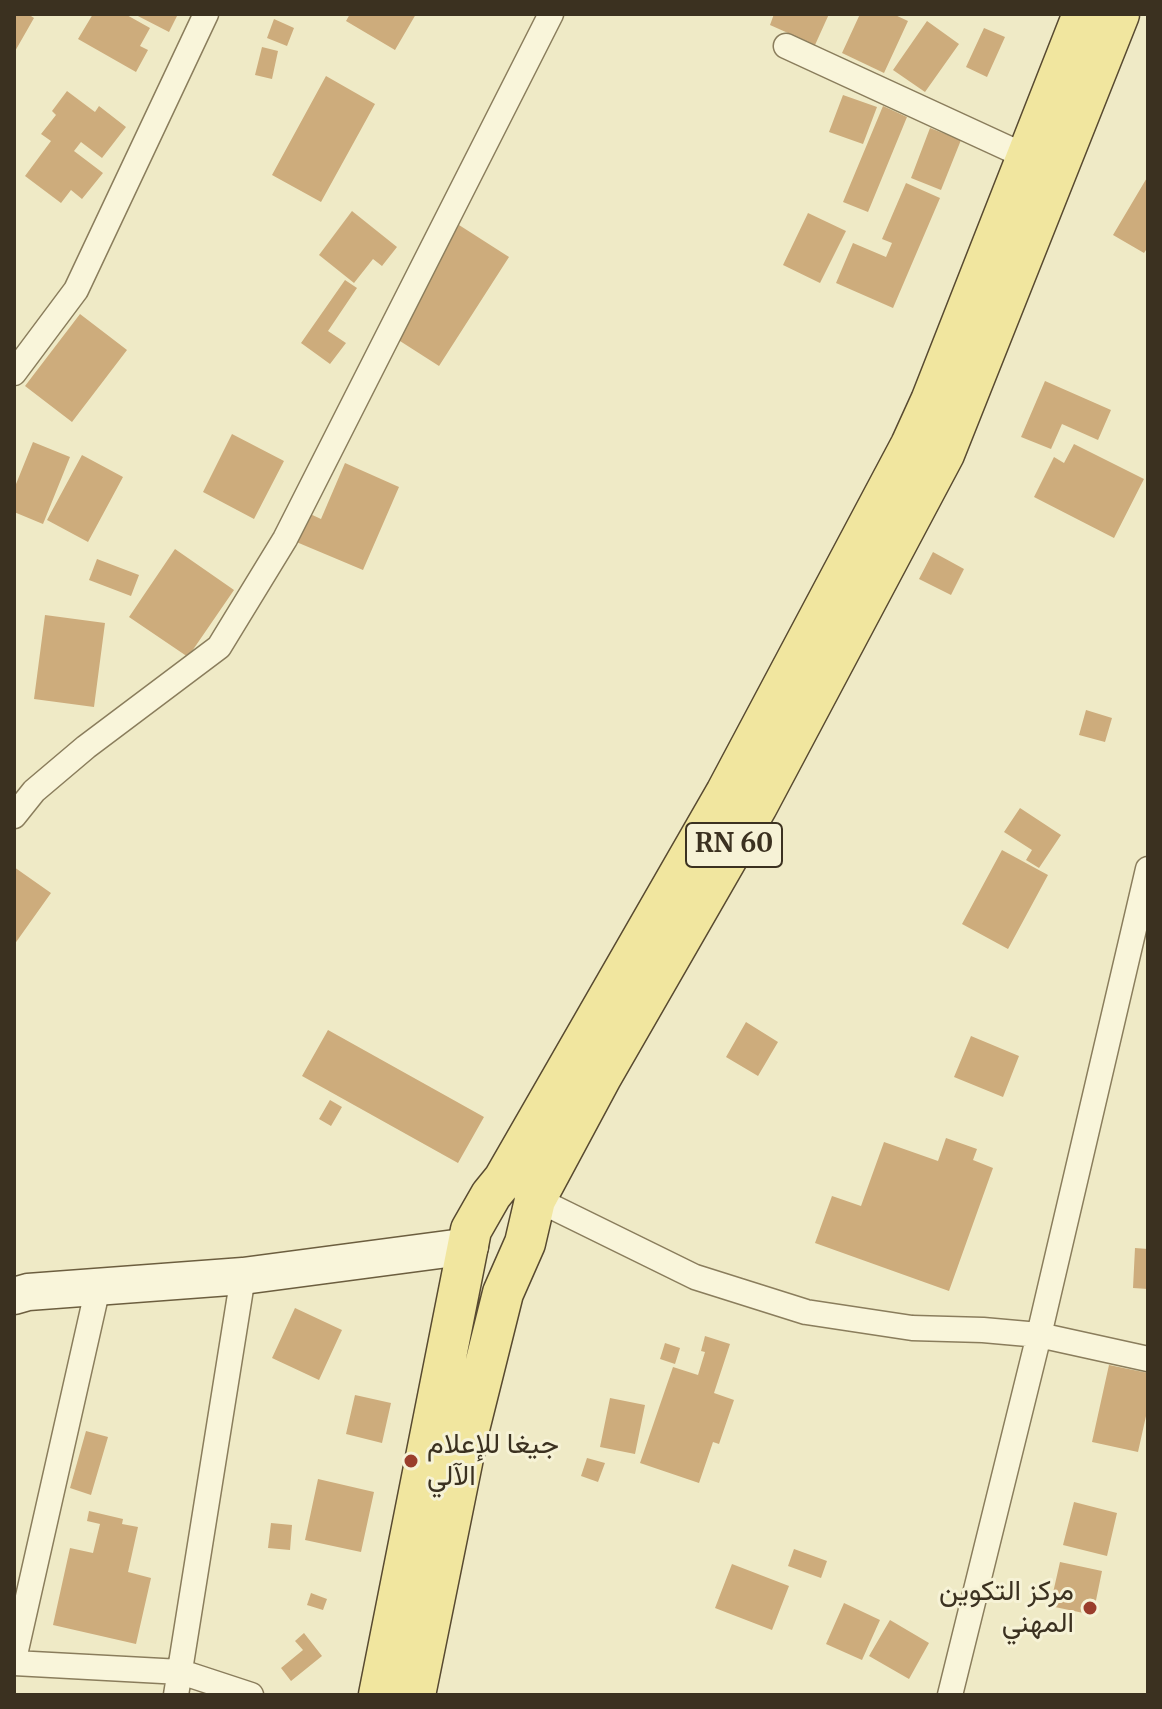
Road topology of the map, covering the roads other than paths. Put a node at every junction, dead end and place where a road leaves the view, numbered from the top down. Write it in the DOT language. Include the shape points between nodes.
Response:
graph roads {
  1 [pos="206,14"];
  2 [pos="551,14"];
  3 [pos="1083,14"];
  4 [pos="1119,14"];
  5 [pos="786,46"];
  6 [pos="1027,157"];
  7 [pos="14,373"];
  8 [pos="14,816"];
  9 [pos="1148,869"];
  10 [pos="520,1190"];
  11 [pos="471,1238"];
  12 [pos="525,1243"];
  13 [pos="243,1276"];
  14 [pos="98,1287"];
  15 [pos="14,1296"];
  16 [pos="1039,1335"];
  17 [pos="1148,1359"];
  18 [pos="14,1661"];
  19 [pos="178,1683"];
  20 [pos="251,1695"];
  21 [pos="379,1695"];
  22 [pos="415,1695"];
  23 [pos="950,1695"];
  1 -- 7 [label="street" via="76,290"];
  2 -- 8 [label="street" via="285,539 219,647 86,747 34,791"];
  3 -- 6 [label="main road, RN 60"];
  4 -- 10 [label="main road, RN 60" via="944,454 757,806 601,1077"];
  5 -- 6 [label="street"];
  6 -- 10 [label="main road, RN 60" via="911,445"];
  9 -- 16 [label="street"];
  10 -- 11 [label="main road, RN 60" via="491,1195"];
  10 -- 12 [label="main road, RN 60"];
  10 -- 16 [label="street" via="695,1277 806,1312 912,1328"];
  11 -- 12 [label="main road" via="480,1216 496,1210 518,1220"];
  11 -- 13 [label="main road"];
  11 -- 21 [label="main road, RN 60"];
  12 -- 22 [label="main road, RN 60" via="503,1293 468,1433"];
  13 -- 14 [label="main road"];
  13 -- 19 [label="street"];
  14 -- 15 [label="main road"];
  14 -- 18 [label="street"];
  16 -- 17 [label="street"];
  16 -- 23 [label="street"];
  18 -- 19 [label="street"];
  19 -- 20 [label="street"];
}
